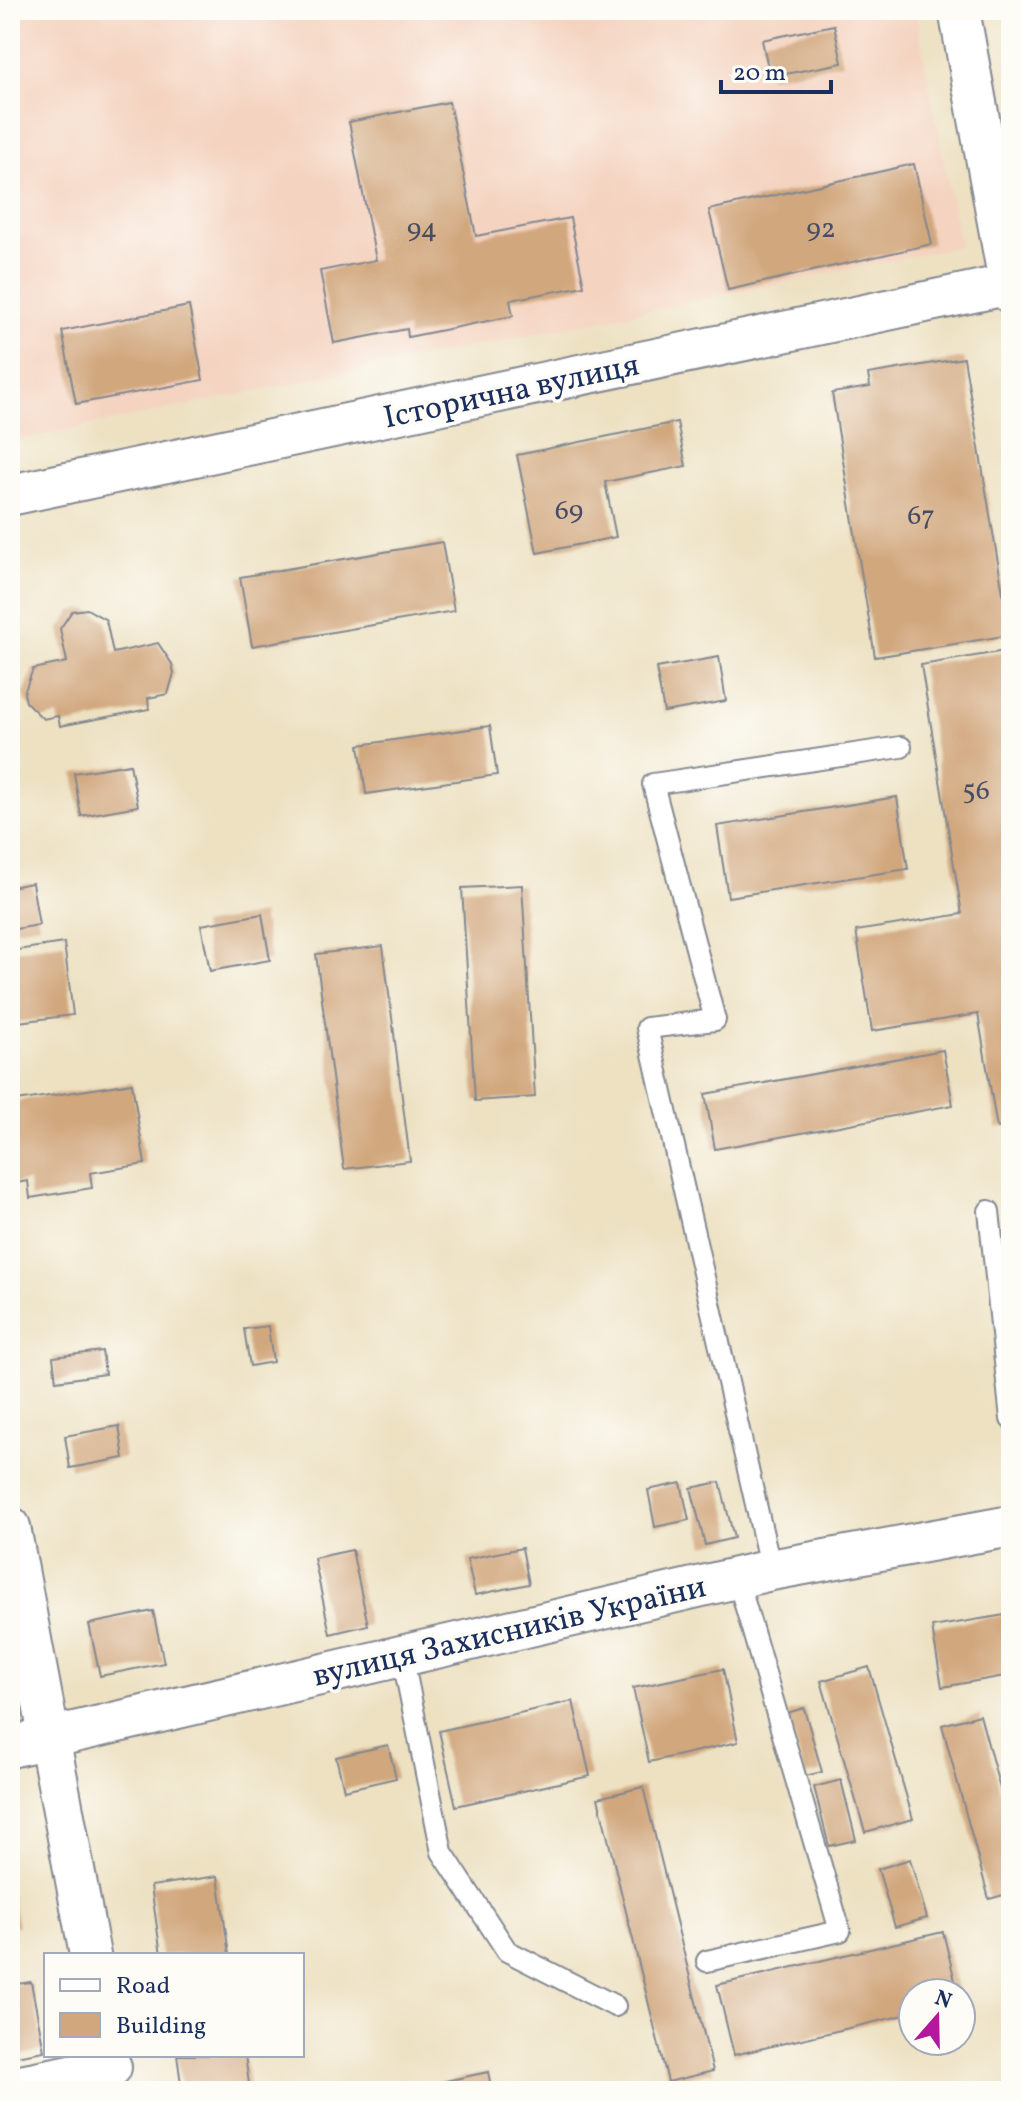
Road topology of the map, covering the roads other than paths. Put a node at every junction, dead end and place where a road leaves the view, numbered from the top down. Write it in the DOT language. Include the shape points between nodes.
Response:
graph roads {
  1 [pos="959,10"];
  2 [pos="1010,287"];
  3 [pos="10,495"];
  4 [pos="901,747"];
  5 [pos="989,1211"];
  6 [pos="1011,1419"];
  7 [pos="1011,1526"];
  8 [pos="10,1527"];
  9 [pos="754,1574"];
  10 [pos="402,1655"];
  11 [pos="49,1737"];
  12 [pos="10,1747"];
  13 [pos="90,1953"];
  14 [pos="707,1961"];
  15 [pos="615,2006"];
  16 [pos="111,2071"];
  17 [pos="10,2087"];
  1 -- 2 [label="street"];
  2 -- 3 [label="street, Історична вулиця"];
  4 -- 9 [label="lane" via="653,784 715,1020 647,1028"];
  5 -- 6 [label="lane"];
  7 -- 9 [label="street, вулиця Захисників України"];
  8 -- 11 [label="street"];
  9 -- 10 [label="street, вулиця Захисників України"];
  9 -- 14 [label="lane" via="840,1931"];
  10 -- 11 [label="street, вулиця Захисників України"];
  10 -- 15 [label="lane" via="442,1852 507,1951"];
  11 -- 12 [label="street, вулиця Захисників України"];
  11 -- 13 [label="street"];
  16 -- 17 [label="street"];
}
